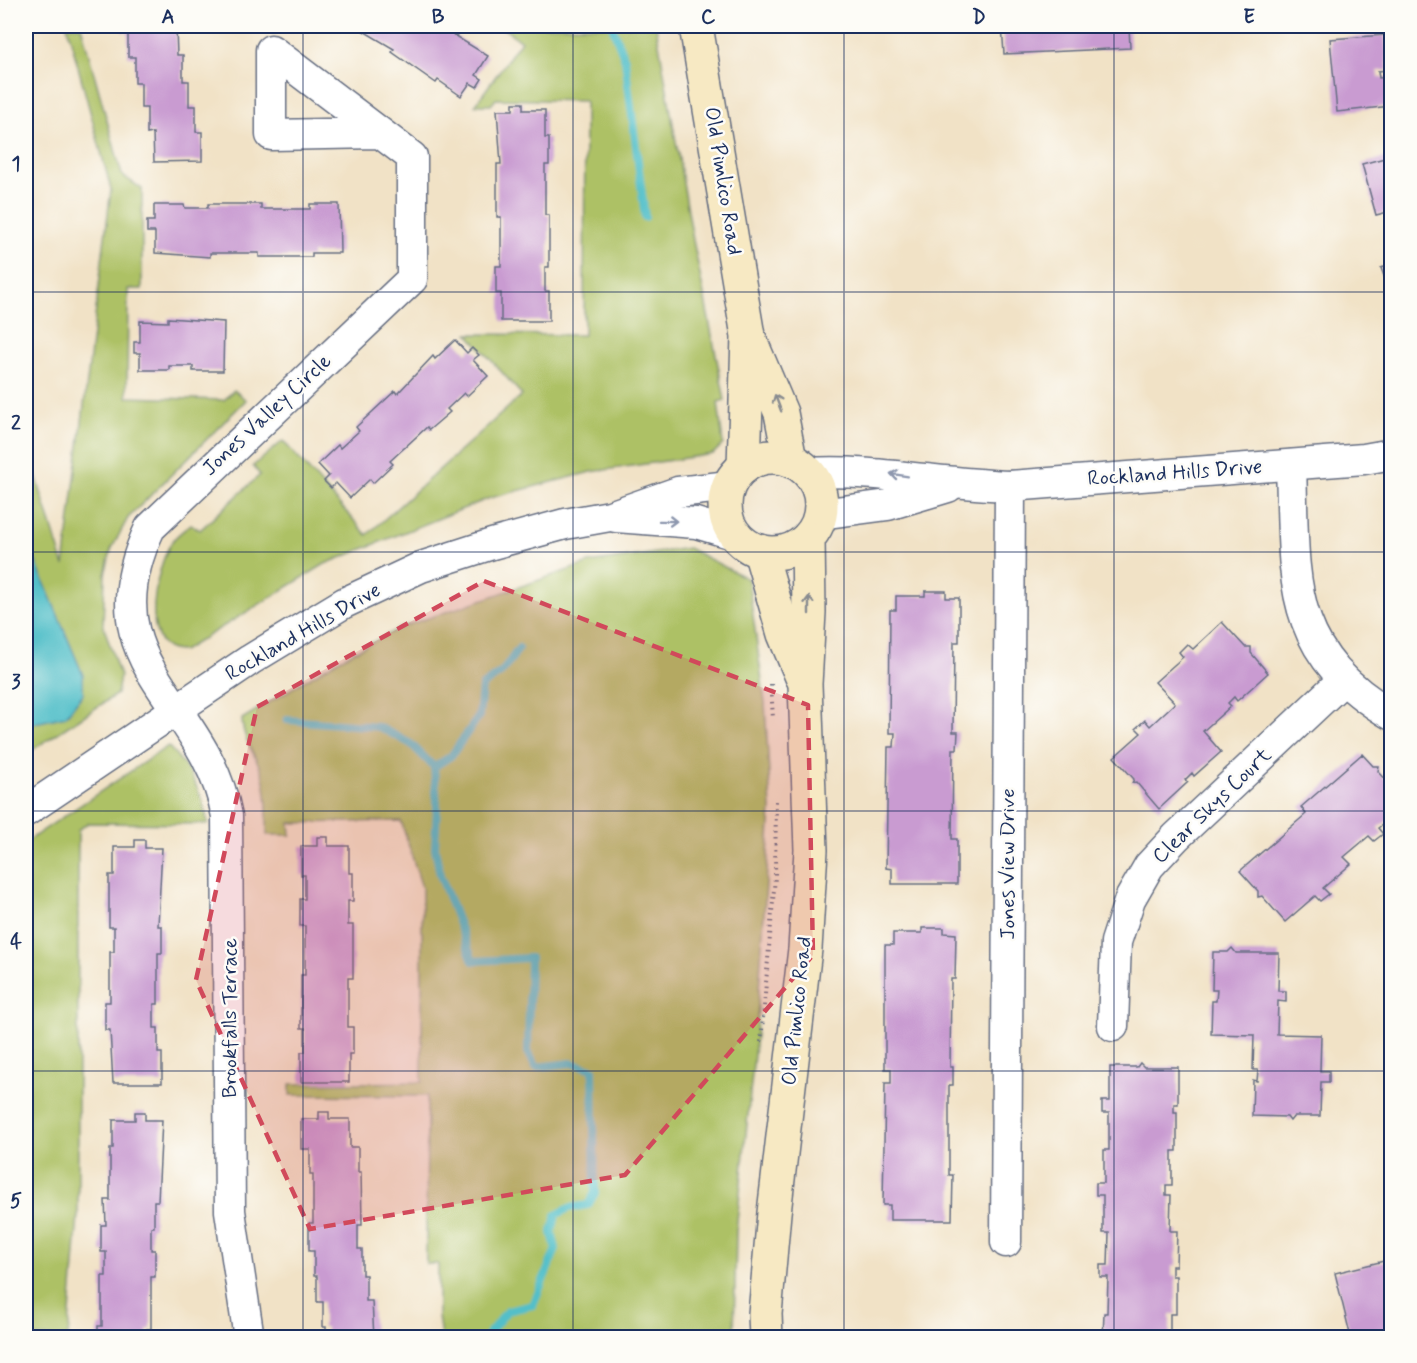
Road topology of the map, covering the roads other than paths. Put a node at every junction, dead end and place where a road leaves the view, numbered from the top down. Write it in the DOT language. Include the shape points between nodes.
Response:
graph roads {
  1 [pos="696,26"];
  2 [pos="379,134"];
  3 [pos="748,336"];
  4 [pos="1392,454"];
  5 [pos="1291,465"];
  6 [pos="799,466"];
  7 [pos="737,477"];
  8 [pos="957,484"];
  9 [pos="1010,486"];
  10 [pos="610,516"];
  11 [pos="814,526"];
  12 [pos="748,543"];
  13 [pos="1343,680"];
  14 [pos="805,684"];
  15 [pos="178,710"];
  16 [pos="1392,715"];
  17 [pos="26,811"];
  18 [pos="1113,1026"];
  19 [pos="1005,1242"];
  20 [pos="249,1338"];
  21 [pos="766,1338"];
  1 -- 3 [label="street, Old Pimlico Road"];
  2 -- 15 [label="street, Jones Valley Circle" via="412,157 412,279 170,507 150,528 139,550 132,579 134,637 147,667"];
  6 -- 3 [label="street, Old Pimlico Road, one-way"];
  3 -- 7 [label="street, Old Pimlico Road"];
  4 -- 5 [label="street, Rockland Hills Drive"];
  5 -- 9 [label="street, Rockland Hills Drive"];
  5 -- 13 [label="street" via="1295,585 1303,616 1318,648"];
  6 -- 7 [label="street" via="766,458"];
  8 -- 6 [label="street, Rockland Hills Drive, one-way"];
  6 -- 11 [label="street" via="819,492"];
  7 -- 10 [label="street, Rockland Hills Drive"];
  7 -- 12 [label="street" via="725,507 727,517"];
  8 -- 9 [label="street, Rockland Hills Drive"];
  8 -- 11 [label="street, Rockland Hills Drive"];
  9 -- 19 [label="street, Jones View Drive"];
  10 -- 12 [label="street, Rockland Hills Drive, one-way" via="696,523"];
  10 -- 15 [label="street, Rockland Hills Drive" via="565,524 421,567 344,603 250,660"];
  11 -- 12 [label="street" via="781,552"];
  14 -- 11 [label="street, Old Pimlico Road, one-way"];
  12 -- 14 [label="street, Old Pimlico Road"];
  13 -- 16 [label="street"];
  13 -- 18 [label="street, Clear Skys Court" via="1149,866 1130,899 1116,942"];
  14 -- 21 [label="street, Old Pimlico Road" via="812,850 804,960 774,1213"];
  15 -- 17 [label="street, Rockland Hills Drive"];
  15 -- 20 [label="street, Brookfalls Terrace" via="211,764 222,789 227,816 230,1211"];
}
